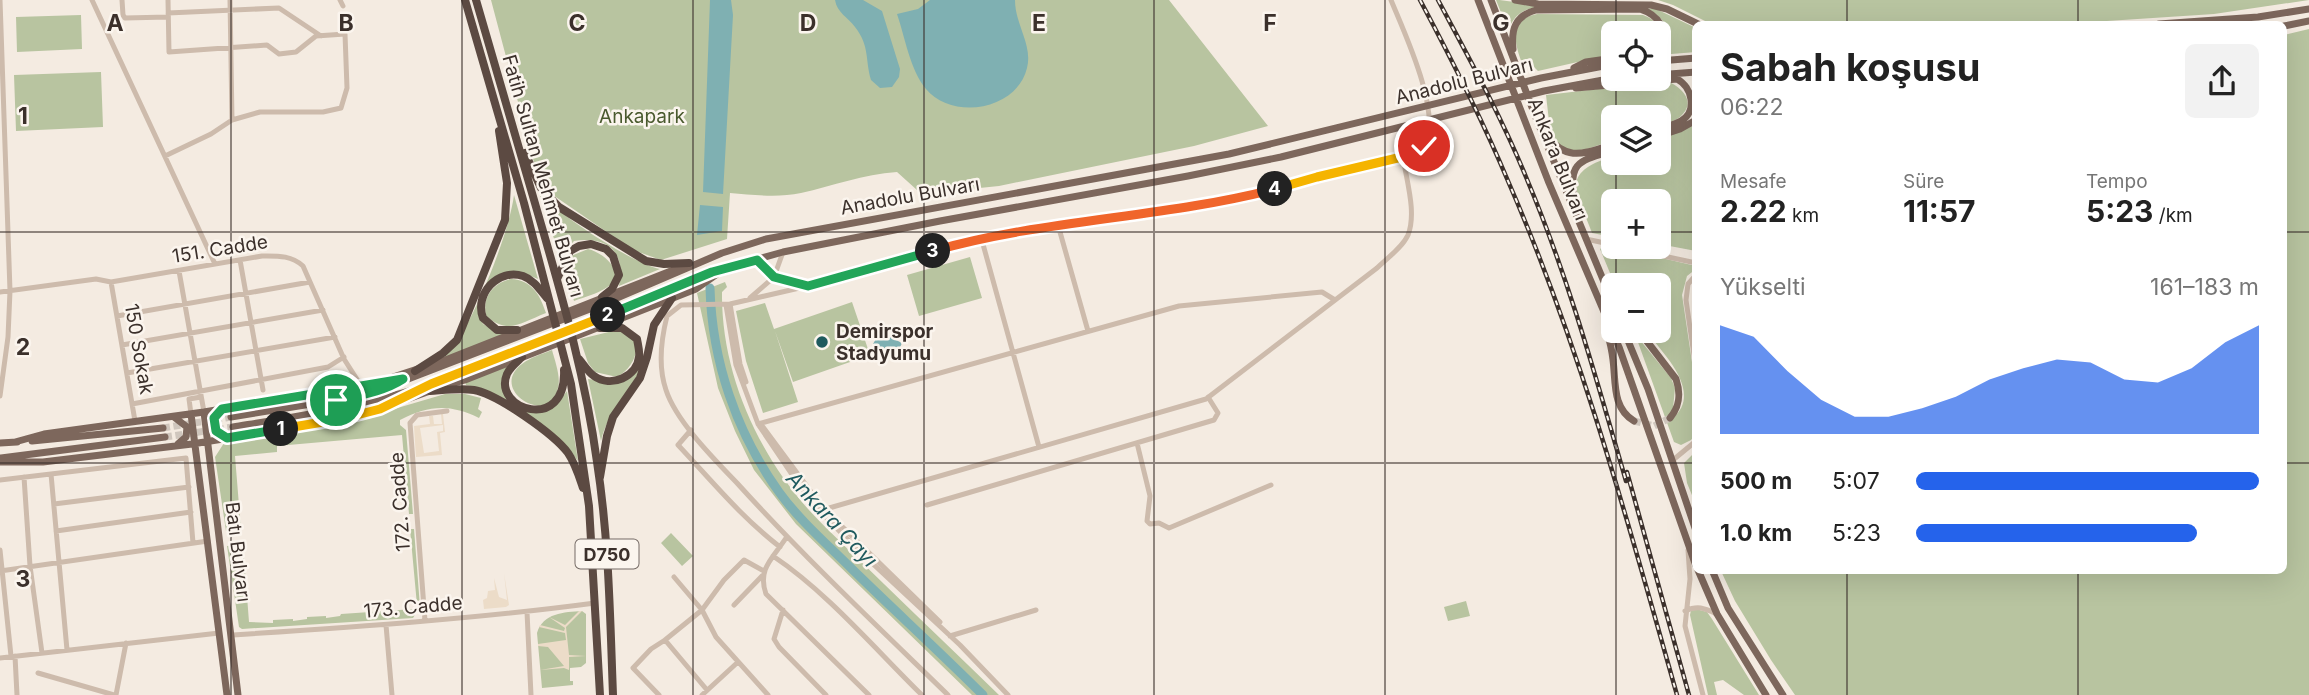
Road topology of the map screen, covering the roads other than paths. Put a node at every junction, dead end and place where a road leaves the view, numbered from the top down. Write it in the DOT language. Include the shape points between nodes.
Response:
graph roads {
  1 [pos="0,0"];
  2 [pos="92,0"];
  3 [pos="122,0"];
  4 [pos="167,0"];
  5 [pos="230,0"];
  6 [pos="465,0"];
  7 [pos="476,0"];
  8 [pos="1391,0"];
  9 [pos="1478,0"];
  10 [pos="1491,0"];
  11 [pos="1515,0"];
  12 [pos="2309,9"];
  13 [pos="229,11"];
  14 [pos="168,15"];
  15 [pos="1659,21"];
  16 [pos="1692,21"];
  17 [pos="2201,21"];
  18 [pos="2309,21"];
  19 [pos="2287,25"];
  20 [pos="321,36"];
  21 [pos="230,49"];
  22 [pos="1692,58"];
  23 [pos="1601,60"];
  24 [pos="1671,60"];
  25 [pos="1514,61"];
  26 [pos="1601,66"];
  27 [pos="1692,72"];
  28 [pos="1562,73"];
  29 [pos="1671,74"];
  30 [pos="1601,80"];
  31 [pos="490,83"];
  32 [pos="1562,87"];
  33 [pos="232,120"];
  34 [pos="1692,122"];
  35 [pos="1538,123"];
  36 [pos="512,124"];
  37 [pos="1671,125"];
  38 [pos="1671,132"];
  39 [pos="1601,148"];
  40 [pos="1601,155"];
  41 [pos="165,156"];
  42 [pos="1403,156"];
  43 [pos="1575,212"];
  44 [pos="1058,225"];
  45 [pos="981,237"];
  46 [pos="1586,239"];
  47 [pos="1601,242"];
  48 [pos="783,252"];
  49 [pos="1671,258"];
  50 [pos="240,260"];
  51 [pos="757,260"];
  52 [pos="1692,262"];
  53 [pos="215,264"];
  54 [pos="689,266"];
  55 [pos="726,267"];
  56 [pos="179,271"];
  57 [pos="1601,274"];
  58 [pos="774,277"];
  59 [pos="557,279"];
  60 [pos="1692,280"];
  61 [pos="111,282"];
  62 [pos="310,282"];
  63 [pos="1592,283"];
  64 [pos="808,286"];
  65 [pos="10,291"];
  66 [pos="0,292"];
  67 [pos="246,293"];
  68 [pos="778,293"];
  69 [pos="602,297"];
  70 [pos="672,298"];
  71 [pos="749,299"];
  72 [pos="1335,300"];
  73 [pos="550,301"];
  74 [pos="184,304"];
  75 [pos="726,305"];
  76 [pos="323,310"];
  77 [pos="117,316"];
  78 [pos="251,322"];
  79 [pos="600,328"];
  80 [pos="517,330"];
  81 [pos="1088,331"];
  82 [pos="190,333"];
  83 [pos="334,337"];
  84 [pos="1629,343"];
  85 [pos="1648,343"];
  86 [pos="1692,344"];
  87 [pos="122,345"];
  88 [pos="562,346"];
  89 [pos="256,351"];
  90 [pos="1013,352"];
  91 [pos="577,356"];
  92 [pos="344,357"];
  93 [pos="522,357"];
  94 [pos="195,361"];
  95 [pos="420,372"];
  96 [pos="127,373"];
  97 [pos="403,379"];
  98 [pos="261,381"];
  99 [pos="375,382"];
  100 [pos="360,384"];
  101 [pos="393,385"];
  102 [pos="431,388"];
  103 [pos="263,390"];
  104 [pos="418,392"];
  105 [pos="201,394"];
  106 [pos="0,396"];
  107 [pos="395,396"];
  108 [pos="1208,397"];
  109 [pos="132,404"];
  110 [pos="391,405"];
  111 [pos="222,409"];
  112 [pos="447,411"];
  113 [pos="204,412"];
  114 [pos="191,414"];
  115 [pos="172,416"];
  116 [pos="231,417"];
  117 [pos="1670,418"];
  118 [pos="135,421"];
  119 [pos="1634,421"];
  120 [pos="759,424"];
  121 [pos="233,427"];
  122 [pos="163,428"];
  123 [pos="691,430"];
  124 [pos="165,437"];
  125 [pos="227,438"];
  126 [pos="208,441"];
  127 [pos="15,442"];
  128 [pos="0,443"];
  129 [pos="194,443"];
  130 [pos="1137,443"];
  131 [pos="1692,444"];
  132 [pos="174,446"];
  133 [pos="1039,447"];
  134 [pos="0,460"];
  135 [pos="1673,460"];
  136 [pos="51,474"];
  137 [pos="24,477"];
  138 [pos="0,480"];
  139 [pos="599,480"];
  140 [pos="1271,485"];
  141 [pos="189,487"];
  142 [pos="54,505"];
  143 [pos="927,505"];
  144 [pos="589,506"];
  145 [pos="822,511"];
  146 [pos="191,512"];
  147 [pos="1692,519"];
  148 [pos="56,531"];
  149 [pos="786,538"];
  150 [pos="208,541"];
  151 [pos="193,543"];
  152 [pos="780,547"];
  153 [pos="1688,549"];
  154 [pos="0,550"];
  155 [pos="773,556"];
  156 [pos="1692,557"];
  157 [pos="58,562"];
  158 [pos="30,566"];
  159 [pos="1,570"];
  160 [pos="763,574"];
  161 [pos="1700,574"];
  162 [pos="1714,574"];
  163 [pos="674,577"];
  164 [pos="596,603"];
  165 [pos="734,605"];
  166 [pos="702,610"];
  167 [pos="783,610"];
  168 [pos="1036,610"];
  169 [pos="1685,611"];
  170 [pos="527,612"];
  171 [pos="1717,614"];
  172 [pos="425,621"];
  173 [pos="386,625"];
  174 [pos="220,632"];
  175 [pos="233,635"];
  176 [pos="951,635"];
  177 [pos="665,640"];
  178 [pos="126,643"];
  179 [pos="67,650"];
  180 [pos="42,653"];
  181 [pos="13,656"];
  182 [pos="0,658"];
  183 [pos="738,662"];
  184 [pos="38,673"];
  185 [pos="704,693"];
  186 [pos="17,695"];
  187 [pos="115,695"];
  188 [pos="227,695"];
  189 [pos="238,695"];
  190 [pos="392,695"];
  191 [pos="531,695"];
  192 [pos="600,695"];
  193 [pos="613,695"];
  194 [pos="659,695"];
  195 [pos="768,695"];
  196 [pos="826,695"];
  197 [pos="869,695"];
  198 [pos="922,695"];
  199 [pos="948,695"];
  200 [pos="1009,695"];
  201 [pos="1703,695"];
  202 [pos="1766,695"];
  203 [pos="1783,695"];
  1 -- 65 [label="street"];
  2 -- 41 [label="street"];
  3 -- 14 [label="street" via="125,18"];
  4 -- 14 [label="street"];
  5 -- 13 [label="street"];
  6 -- 31 [label="highway, Fatih Sultan Mehmet Bulvarı / D750"];
  7 -- 36 [label="highway, Fatih Sultan Mehmet Bulvarı / D750"];
  8 -- 42 [label="street" via="1421,75 1429,127 1424,146"];
  9 -- 63 [label="main road, Ankara Bulvarı"];
  10 -- 25 [label="main road, Ankara Bulvarı"];
  11 -- 16 [label="main road" via="1651,5"];
  12 -- 17 [label="main road"];
  13 -- 14 [label="street"];
  13 -- 20 [label="street" via="279,8"];
  13 -- 21 [label="street"];
  14 -- 21 [label="street" via="169,52"];
  15 -- 25 [label="main road" via="1640,9 1536,10 1513,27"];
  18 -- 19 [label="main road"];
  20 -- 21 [label="street" via="296,52 279,54 267,46"];
  20 -- 33 [label="street" via="345,34 347,88 341,108 260,112"];
  21 -- 33 [label="street"];
  22 -- 24 [label="main road"];
  23 -- 28 [label="main road"];
  25 -- 35 [label="main road, Ankara Bulvarı"];
  26 -- 28 [label="main road, Anadolu Bulvarı"];
  27 -- 29 [label="main road"];
  28 -- 54 [label="main road, Anadolu Bulvarı" via="1166,167 805,230"];
  30 -- 32 [label="main road, Anadolu Bulvarı"];
  31 -- 73 [label="highway, Fatih Sultan Mehmet Bulvarı / D750"];
  31 -- 95 [label="highway" via="507,177 505,220 457,340"];
  32 -- 37 [label="main road" via="1677,79 1689,89 1689,112"];
  32 -- 48 [label="main road, Anadolu Bulvarı" via="1281,157"];
  33 -- 41 [label="street"];
  34 -- 38 [label="main road"];
  35 -- 39 [label="main road" via="1566,153"];
  35 -- 43 [label="main road, Ankara Bulvarı"];
  36 -- 54 [label="highway" via="541,188 559,207 646,261"];
  36 -- 59 [label="highway, Fatih Sultan Mehmet Bulvarı / D750"];
  40 -- 43 [label="main road" via="1582,162 1572,173"];
  41 -- 53 [label="street"];
  42 -- 44 [label="street" via="1192,207"];
  42 -- 72 [label="street" via="1411,210 1409,233 1377,268"];
  43 -- 46 [label="main road, Ankara Bulvarı"];
  44 -- 45 [label="street"];
  44 -- 81 [label="street"];
  45 -- 64 [label="street"];
  45 -- 90 [label="street"];
  46 -- 47 [label="street"];
  46 -- 57 [label="main road, Ankara Bulvarı"];
  48 -- 51 [label="main road, Anadolu Bulvarı"];
  48 -- 58 [label="street"];
  49 -- 52 [label="street"];
  50 -- 53 [label="street, 151. Cadde"];
  50 -- 62 [label="street, 151. Cadde" via="291,258 303,266"];
  50 -- 67 [label="street"];
  51 -- 55 [label="main road, Anadolu Bulvarı"];
  51 -- 58 [label="street"];
  53 -- 56 [label="street, 151. Cadde"];
  54 -- 69 [label="main road"];
  54 -- 95 [label="main road"];
  55 -- 70 [label="main road" via="696,289"];
  55 -- 102 [label="main road, Anadolu Bulvarı"];
  56 -- 61 [label="street, 151. Cadde"];
  56 -- 74 [label="street"];
  58 -- 64 [label="street"];
  58 -- 68 [label="street"];
  58 -- 71 [label="street"];
  59 -- 69 [label="highway" via="570,251 600,246 613,256 619,275"];
  59 -- 91 [label="highway, Fatih Sultan Mehmet Bulvarı / D750"];
  60 -- 86 [label="street" via="1685,300"];
  61 -- 65 [label="street, 151. Cadde" via="96,279"];
  61 -- 77 [label="street, 150 Sokak"];
  62 -- 67 [label="street"];
  62 -- 76 [label="street, 151. Cadde"];
  63 -- 119 [label="main road" via="1612,350 1619,405"];
  63 -- 153 [label="main road, Ankara Bulvarı" via="1639,400"];
  64 -- 68 [label="street"];
  65 -- 66 [label="street, 151. Cadde"];
  65 -- 106 [label="street"];
  67 -- 74 [label="street"];
  67 -- 78 [label="street"];
  68 -- 71 [label="street"];
  69 -- 80 [label="main road"];
  70 -- 79 [label="main road"];
  70 -- 139 [label="highway" via="654,325 640,378 613,416"];
  71 -- 75 [label="street"];
  72 -- 81 [label="street" via="1322,292 1179,306"];
  72 -- 108 [label="street"];
  73 -- 80 [label="highway" via="524,277 510,275 493,282 481,301 483,318 497,330"];
  73 -- 88 [label="highway, Fatih Sultan Mehmet Bulvarı / D750"];
  74 -- 77 [label="street"];
  74 -- 82 [label="street"];
  75 -- 120 [label="street"];
  75 -- 123 [label="street" via="681,305 667,316 661,355 666,391"];
  76 -- 78 [label="street"];
  76 -- 83 [label="street, 151. Cadde"];
  77 -- 87 [label="street, 150 Sokak"];
  78 -- 82 [label="street"];
  78 -- 89 [label="street"];
  79 -- 91 [label="highway" via="622,328 637,339 640,356 631,373 605,381 595,377"];
  79 -- 93 [label="main road"];
  80 -- 95 [label="main road"];
  81 -- 90 [label="street"];
  82 -- 87 [label="street"];
  82 -- 94 [label="street"];
  83 -- 89 [label="street"];
  83 -- 92 [label="street, 151. Cadde"];
  84 -- 135 [label="main road"];
  85 -- 117 [label="main road" via="1676,379 1678,406"];
  87 -- 96 [label="street, 150 Sokak"];
  88 -- 93 [label="highway" via="563,390 556,401 535,411 521,407 508,393 508,371"];
  88 -- 144 [label="highway, Fatih Sultan Mehmet Bulvarı / D750"];
  89 -- 94 [label="street"];
  89 -- 98 [label="street"];
  90 -- 120 [label="street"];
  90 -- 133 [label="street"];
  91 -- 139 [label="highway, Fatih Sultan Mehmet Bulvarı / D750"];
  92 -- 98 [label="street" via="328,367"];
  92 -- 100 [label="street, 151. Cadde"];
  93 -- 102 [label="main road"];
  94 -- 96 [label="street"];
  94 -- 105 [label="street"];
  95 -- 97 [label="main road"];
  95 -- 99 [label="main road"];
  95 -- 101 [label="main road"];
  96 -- 109 [label="street, 150 Sokak"];
  97 -- 99 [label="main road"];
  97 -- 101 [label="main road"];
  98 -- 103 [label="street"];
  98 -- 105 [label="street"];
  99 -- 100 [label="main road"];
  100 -- 111 [label="main road"];
  101 -- 116 [label="main road" via="336,400"];
  102 -- 104 [label="main road"];
  102 -- 107 [label="main road, Anadolu Bulvarı"];
  102 -- 110 [label="main road"];
  102 -- 144 [label="highway" via="482,392 554,436 573,464"];
  104 -- 107 [label="main road"];
  104 -- 110 [label="main road"];
  105 -- 109 [label="street"];
  105 -- 113 [label="street"];
  105 -- 114 [label="street" via="189,399"];
  107 -- 121 [label="main road, Anadolu Bulvarı"];
  108 -- 130 [label="street" via="1218,413 1214,421"];
  108 -- 133 [label="street"];
  109 -- 118 [label="street, 150 Sokak"];
  110 -- 125 [label="main road" via="341,419"];
  111 -- 113 [label="main road"];
  111 -- 125 [label="main road" via="213,425"];
  112 -- 172 [label="street, 172. Cadde" via="417,415 410,423"];
  113 -- 114 [label="main road"];
  113 -- 126 [label="main road, Batı Bulvarı"];
  114 -- 115 [label="main road"];
  114 -- 129 [label="main road, Batı Bulvarı"];
  115 -- 118 [label="main road"];
  115 -- 132 [label="main road" via="187,427 186,437"];
  118 -- 127 [label="main road"];
  120 -- 145 [label="street"];
  122 -- 127 [label="main road"];
  123 -- 149 [label="street"];
  123 -- 152 [label="street" via="678,445 734,508"];
  124 -- 134 [label="main road"];
  125 -- 126 [label="main road"];
  126 -- 129 [label="main road"];
  126 -- 175 [label="main road, Batı Bulvarı"];
  127 -- 128 [label="main road"];
  129 -- 132 [label="main road"];
  129 -- 150 [label="main road, Batı Bulvarı"];
  130 -- 140 [label="street" via="1150,496 1150,524 1169,528"];
  130 -- 143 [label="street"];
  131 -- 135 [label="street"];
  132 -- 134 [label="main road" via="43,462"];
  133 -- 145 [label="street"];
  135 -- 147 [label="main road"];
  136 -- 137 [label="street"];
  136 -- 141 [label="street" via="186,458"];
  136 -- 142 [label="street"];
  137 -- 138 [label="street"];
  137 -- 158 [label="street"];
  139 -- 193 [label="highway, Fatih Sultan Mehmet Bulvarı / D750" via="608,560"];
  141 -- 142 [label="street"];
  141 -- 146 [label="street"];
  142 -- 148 [label="street"];
  144 -- 164 [label="highway, Fatih Sultan Mehmet Bulvarı / D750"];
  145 -- 176 [label="street"];
  146 -- 148 [label="street"];
  146 -- 151 [label="street"];
  148 -- 157 [label="street"];
  149 -- 152 [label="street"];
  149 -- 199 [label="street"];
  150 -- 151 [label="street"];
  150 -- 174 [label="main road, Batı Bulvarı"];
  151 -- 157 [label="street"];
  152 -- 155 [label="street"];
  153 -- 156 [label="main road, Ankara Bulvarı"];
  153 -- 169 [label="street"];
  154 -- 159 [label="street"];
  155 -- 160 [label="street"];
  155 -- 198 [label="street" via="826,600"];
  157 -- 158 [label="street"];
  157 -- 179 [label="street"];
  158 -- 159 [label="street"];
  158 -- 180 [label="street"];
  159 -- 181 [label="street"];
  160 -- 165 [label="street"];
  160 -- 166 [label="street" via="744,560"];
  160 -- 167 [label="street" via="766,594"];
  161 -- 171 [label="main road, Ankara Bulvarı"];
  162 -- 203 [label="main road" via="1728,608"];
  163 -- 166 [label="street"];
  164 -- 170 [label="street, 173. Cadde"];
  164 -- 192 [label="highway, Fatih Sultan Mehmet Bulvarı / D750"];
  166 -- 177 [label="street"];
  166 -- 183 [label="street" via="716,637"];
  167 -- 196 [label="street" via="774,639"];
  167 -- 197 [label="street"];
  168 -- 176 [label="street"];
  169 -- 171 [label="street" via="1694,607"];
  169 -- 201 [label="street"];
  170 -- 172 [label="street, 173. Cadde"];
  170 -- 191 [label="street"];
  171 -- 202 [label="main road, Ankara Bulvarı"];
  172 -- 173 [label="street, 173. Cadde"];
  173 -- 175 [label="street, 173. Cadde"];
  173 -- 190 [label="street"];
  174 -- 178 [label="street"];
  174 -- 188 [label="main road, Batı Bulvarı"];
  175 -- 189 [label="main road, Batı Bulvarı"];
  176 -- 200 [label="street"];
  177 -- 185 [label="street"];
  177 -- 194 [label="street" via="633,668"];
  178 -- 179 [label="street"];
  178 -- 187 [label="street"];
  179 -- 180 [label="street"];
  180 -- 181 [label="street"];
  181 -- 182 [label="street"];
  181 -- 186 [label="street"];
  183 -- 185 [label="street"];
  183 -- 195 [label="street"];
  184 -- 187 [label="street"];
}
